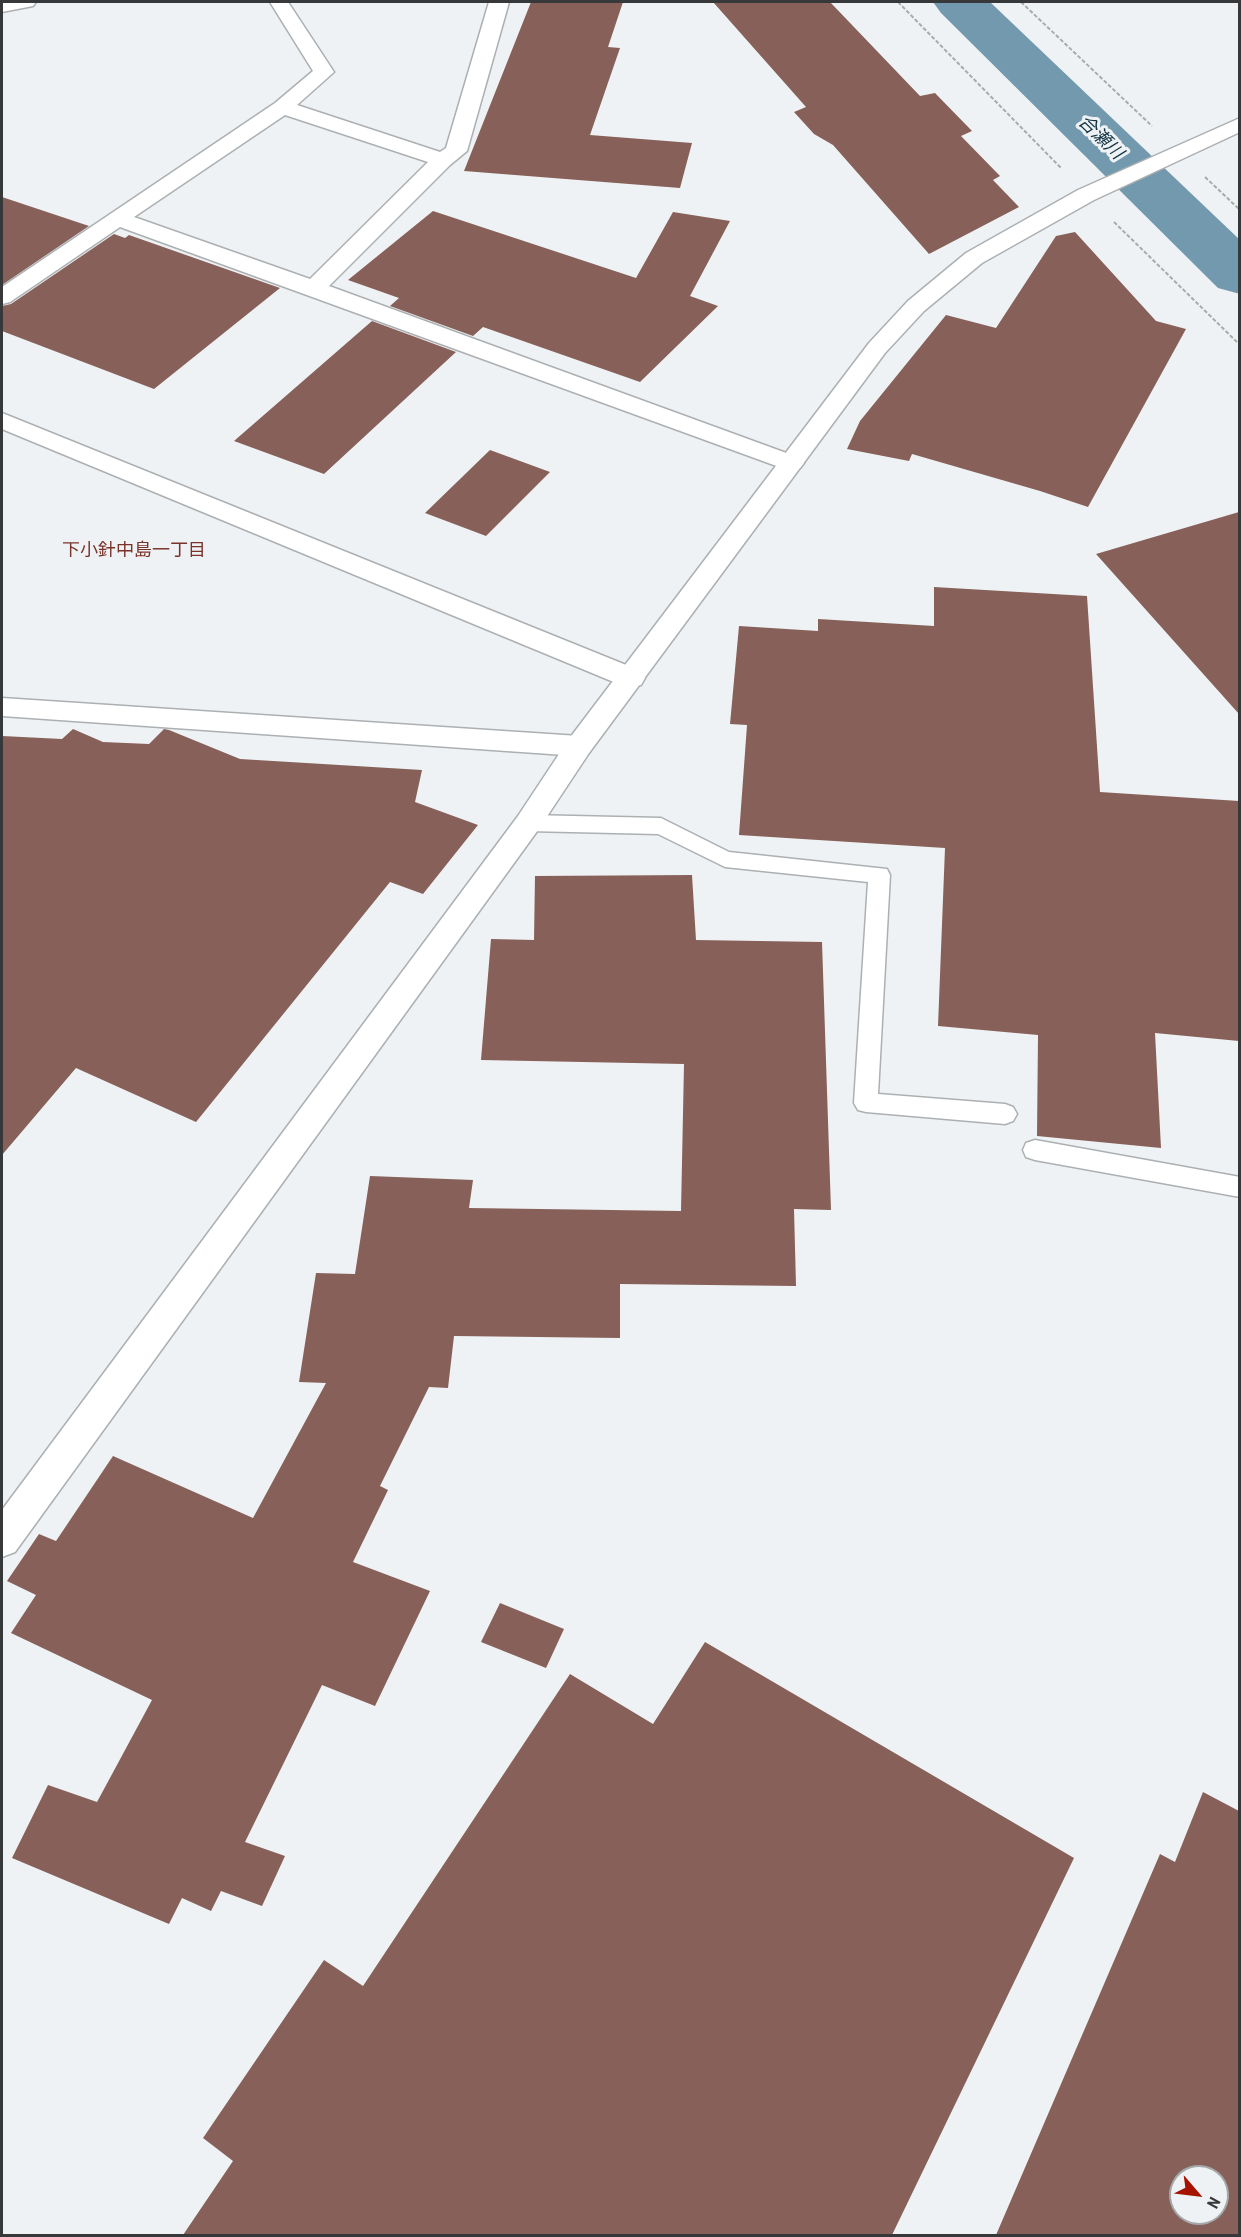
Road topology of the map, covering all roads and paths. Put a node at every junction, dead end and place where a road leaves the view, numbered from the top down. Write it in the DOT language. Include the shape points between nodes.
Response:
graph roads {
  1 [pos="27,2"];
  2 [pos="279,2"];
  3 [pos="499,2"];
  4 [pos="1021,2"];
  5 [pos="2,6"];
  6 [pos="282,107"];
  7 [pos="1239,124"];
  8 [pos="1175,154"];
  9 [pos="442,160"];
  10 [pos="1239,210"];
  11 [pos="116,218"];
  12 [pos="314,288"];
  13 [pos="2,297"];
  14 [pos="2,420"];
  15 [pos="791,464"];
  16 [pos="632,678"];
  17 [pos="2,707"];
  18 [pos="579,746"];
  19 [pos="528,823"];
  20 [pos="1005,1114"];
  21 [pos="1035,1150"];
  22 [pos="1239,1187"];
  23 [pos="2,1540"];
  1 -- 5 [label="street"];
  2 -- 6 [label="street" via="324,72"];
  3 -- 9 [label="street" via="456,151"];
  4 -- 8 [label="path"];
  6 -- 9 [label="street"];
  6 -- 11 [label="street"];
  7 -- 8 [label="street"];
  8 -- 10 [label="path"];
  8 -- 15 [label="street" via="1086,195 974,258 916,306 877,348"];
  9 -- 12 [label="street"];
  11 -- 12 [label="street"];
  11 -- 13 [label="street"];
  12 -- 15 [label="street"];
  14 -- 16 [label="street"];
  15 -- 16 [label="street"];
  16 -- 18 [label="street"];
  17 -- 18 [label="street"];
  18 -- 19 [label="street"];
  19 -- 20 [label="lane" via="661,826 725,860 879,875 866,1103"];
  19 -- 23 [label="street"];
  21 -- 22 [label="lane"];
}
